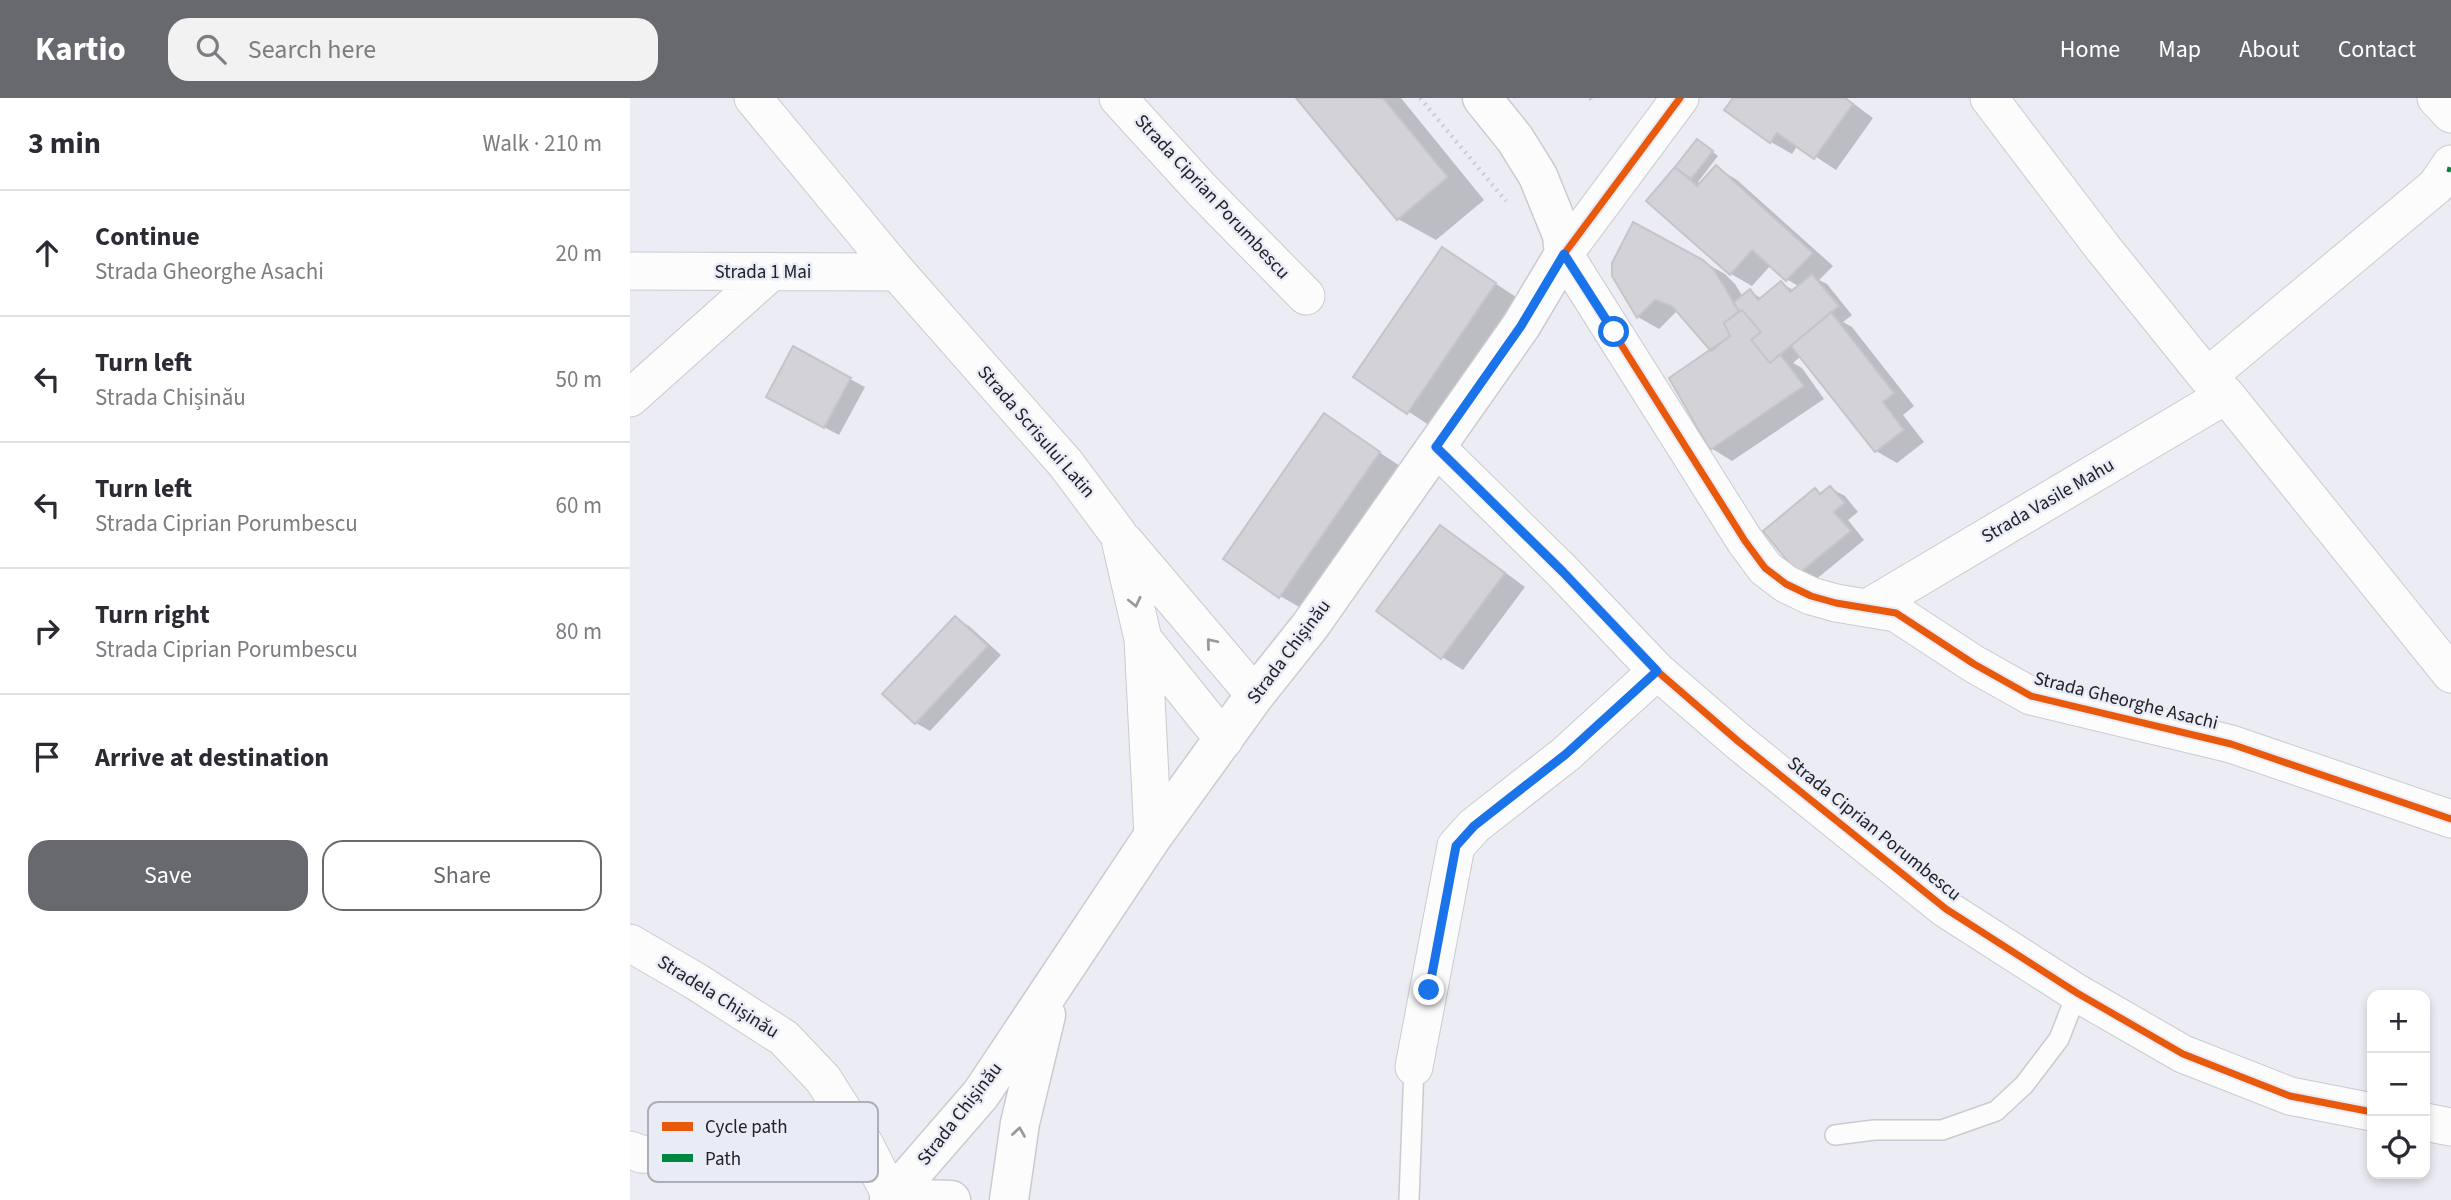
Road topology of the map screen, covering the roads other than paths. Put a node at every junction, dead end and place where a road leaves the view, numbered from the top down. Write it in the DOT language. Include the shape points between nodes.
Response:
graph roads {
  1 [pos="753,98"];
  2 [pos="1118,98"];
  3 [pos="1482,98"];
  4 [pos="1680,98"];
  5 [pos="1989,98"];
  6 [pos="2436,98"];
  7 [pos="2451,114"];
  8 [pos="2450,168"];
  9 [pos="1564,254"];
  10 [pos="630,271"];
  11 [pos="771,272"];
  12 [pos="897,272"];
  13 [pos="1306,296"];
  14 [pos="2217,386"];
  15 [pos="630,398"];
  16 [pos="1436,447"];
  17 [pos="1119,536"];
  18 [pos="1869,607"];
  19 [pos="1143,639"];
  20 [pos="1657,671"];
  21 [pos="2451,674"];
  22 [pos="1255,695"];
  23 [pos="1224,740"];
  24 [pos="2451,818"];
  25 [pos="1153,836"];
  26 [pos="630,943"];
  27 [pos="1055,982"];
  28 [pos="2077,993"];
  29 [pos="1414,1067"];
  30 [pos="838,1102"];
  31 [pos="2367,1111"];
  32 [pos="2430,1123"];
  33 [pos="2451,1127"];
  34 [pos="1835,1135"];
  35 [pos="630,1150"];
  36 [pos="648,1154"];
  37 [pos="878,1172"];
  38 [pos="891,1199"];
  39 [pos="951,1200"];
  40 [pos="1009,1200"];
  41 [pos="1409,1200"];
  1 -- 12 [label="street, Strada Scrisului Latin"];
  2 -- 13 [label="street, Strada Ciprian Porumbescu"];
  3 -- 9 [label="main road" via="1538,176 1562,235"];
  4 -- 9 [label="street, Strada Chișinău"];
  5 -- 14 [label="street"];
  6 -- 7 [label="street"];
  8 -- 14 [label="street, Strada Vasile Mahu" via="2436,186"];
  9 -- 16 [label="main road, Strada Chișinău" via="1521,326"];
  9 -- 18 [label="street, Strada Gheorghe Asachi" via="1765,568 1811,596"];
  10 -- 11 [label="street, Strada 1 Mai"];
  11 -- 12 [label="street, Strada 1 Mai"];
  11 -- 15 [label="street"];
  12 -- 17 [label="street, Strada Scrisului Latin" via="1066,464"];
  14 -- 18 [label="street, Strada Vasile Mahu"];
  14 -- 21 [label="street"];
  16 -- 20 [label="street, Strada Ciprian Porumbescu"];
  16 -- 22 [label="main road, Strada Chișinău" via="1310,626"];
  17 -- 19 [label="street, Strada Scrisului Latin, one-way"];
  22 -- 17 [label="street, one-way"];
  18 -- 24 [label="street, Strada Gheorghe Asachi" via="1896,612 2031,696 2231,744"];
  19 -- 23 [label="street"];
  19 -- 25 [label="street, Strada Scrisului Latin"];
  20 -- 28 [label="street, Strada Ciprian Porumbescu" via="1946,909"];
  20 -- 29 [label="street" via="1456,846"];
  22 -- 23 [label="main road, Strada Chișinău"];
  23 -- 25 [label="main road, Strada Chișinău"];
  25 -- 27 [label="main road, Strada Chișinău"];
  26 -- 30 [label="street, Stradela Chișinău" via="784,1038 823,1079"];
  27 -- 38 [label="main road, Strada Chișinău" via="981,1094"];
  40 -- 27 [label="main road, one-way" via="1020,1123"];
  28 -- 31 [label="street, Strada Ciprian Porumbescu" via="2183,1054 2291,1096"];
  28 -- 34 [label="lane" via="2059,1039 2024,1085 1996,1111 1942,1130"];
  29 -- 41 [label="lane"];
  32 -- 33 [label="street"];
  35 -- 36 [label="street"];
  37 -- 38 [label="street, Stradela Chișinău"];
  38 -- 39 [label="main road"];
}
